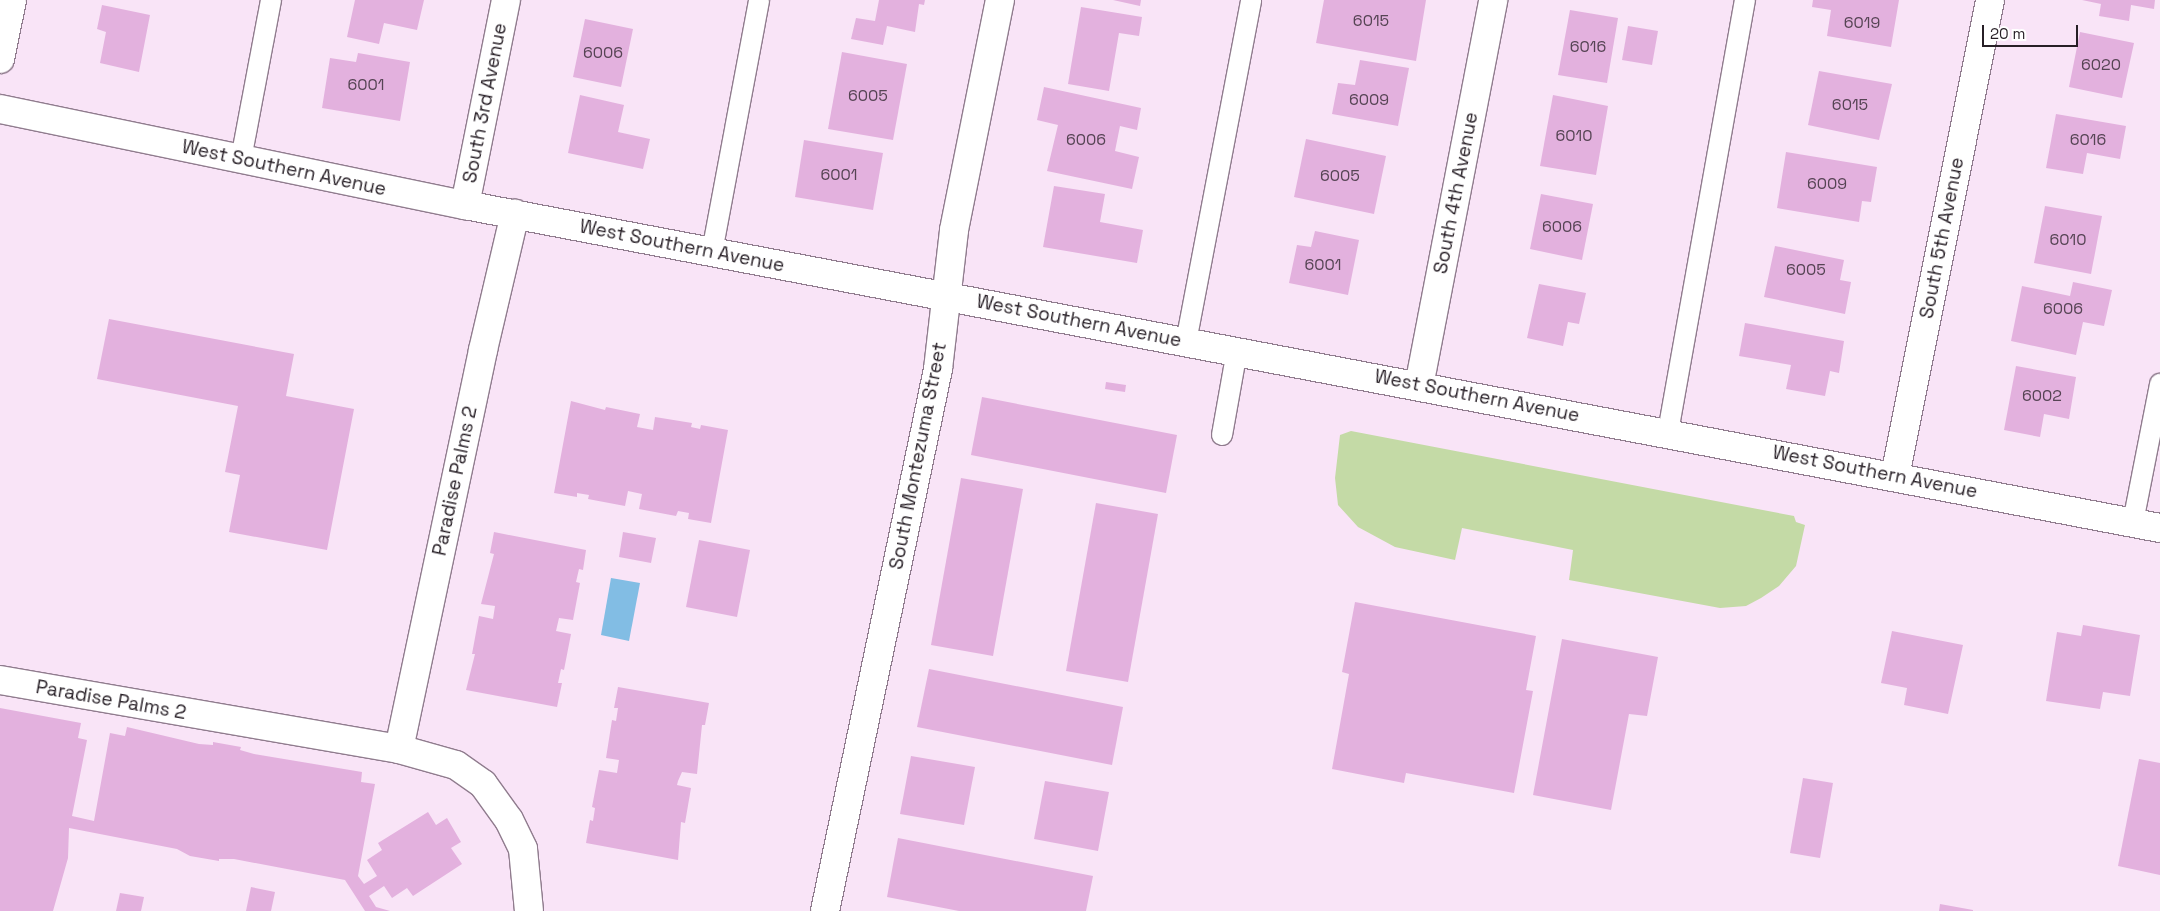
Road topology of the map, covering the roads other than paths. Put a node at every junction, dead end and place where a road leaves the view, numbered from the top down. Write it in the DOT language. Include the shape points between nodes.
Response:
graph roads {
  1 [pos="12,0"];
  2 [pos="271,0"];
  3 [pos="506,0"];
  4 [pos="759,0"];
  5 [pos="1000,0"];
  6 [pos="1251,0"];
  7 [pos="1493,0"];
  8 [pos="1745,0"];
  9 [pos="1990,0"];
  10 [pos="0,59"];
  11 [pos="0,109"];
  12 [pos="241,159"];
  13 [pos="465,205"];
  14 [pos="515,214"];
  15 [pos="712,252"];
  16 [pos="947,296"];
  17 [pos="1186,342"];
  18 [pos="1237,351"];
  19 [pos="2160,384"];
  20 [pos="1419,386"];
  21 [pos="1668,432"];
  22 [pos="1222,435"];
  23 [pos="1895,476"];
  24 [pos="2133,522"];
  25 [pos="2160,528"];
  26 [pos="0,680"];
  27 [pos="398,750"];
  28 [pos="529,911"];
  29 [pos="825,911"];
  1 -- 10 [label="street"];
  2 -- 12 [label="lane"];
  3 -- 13 [label="street, South 3rd Avenue"];
  4 -- 15 [label="lane"];
  5 -- 16 [label="street, South Montezuma Street" via="954,230"];
  6 -- 17 [label="lane"];
  7 -- 20 [label="street, South 4th Avenue"];
  8 -- 21 [label="lane"];
  9 -- 23 [label="street, South 5th Avenue"];
  11 -- 12 [label="street, West Southern Avenue"];
  12 -- 13 [label="street, West Southern Avenue"];
  13 -- 14 [label="street, West Southern Avenue"];
  14 -- 15 [label="street, West Southern Avenue"];
  14 -- 27 [label="street, Paradise Palms 2"];
  15 -- 16 [label="street, West Southern Avenue"];
  16 -- 17 [label="street, West Southern Avenue"];
  16 -- 29 [label="street, South Montezuma Street" via="938,369"];
  17 -- 18 [label="street, West Southern Avenue"];
  18 -- 20 [label="street, West Southern Avenue"];
  18 -- 22 [label="lane"];
  19 -- 24 [label="lane"];
  20 -- 21 [label="street, West Southern Avenue"];
  21 -- 23 [label="street, West Southern Avenue"];
  23 -- 24 [label="street, West Southern Avenue"];
  24 -- 25 [label="street, West Southern Avenue"];
  26 -- 27 [label="street, Paradise Palms 2"];
  27 -- 28 [label="street, Paradise Palms 2" via="456,765 483,784 509,820 523,849"];
}
